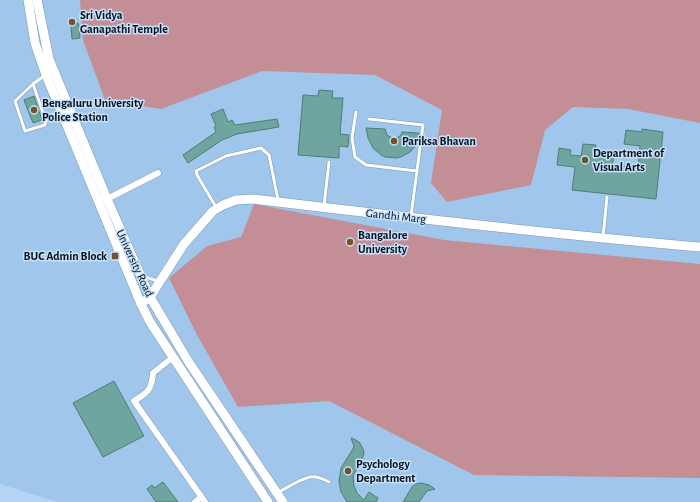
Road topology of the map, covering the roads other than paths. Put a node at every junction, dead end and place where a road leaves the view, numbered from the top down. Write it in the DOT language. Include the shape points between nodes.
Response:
graph roads {
  1 [pos="33,2"];
  2 [pos="46,75"];
  3 [pos="33,84"];
  4 [pos="61,111"];
  5 [pos="356,112"];
  6 [pos="369,119"];
  7 [pos="46,121"];
  8 [pos="75,135"];
  9 [pos="330,162"];
  10 [pos="417,171"];
  11 [pos="158,173"];
  12 [pos="607,198"];
  13 [pos="107,199"];
  14 [pos="278,202"];
  15 [pos="324,208"];
  16 [pos="217,209"];
  17 [pos="411,218"];
  18 [pos="602,238"];
  19 [pos="700,247"];
  20 [pos="141,275"];
  21 [pos="160,281"];
  22 [pos="150,296"];
  23 [pos="141,304"];
  24 [pos="173,357"];
  25 [pos="329,482"];
  26 [pos="277,493"];
  27 [pos="203,499"];
  28 [pos="195,502"];
  29 [pos="268,502"];
  30 [pos="283,502"];
  1 -- 2 [label="main road, University Road" via="36,43"];
  1 -- 8 [label="main road, University Road"];
  2 -- 3 [label="lane"];
  2 -- 4 [label="main road, University Road"];
  3 -- 7 [label="lane"];
  3 -- 7 [label="lane" via="15,101 26,131 45,125"];
  4 -- 7 [label="lane" via="48,117"];
  4 -- 8 [label="main road, University Road"];
  5 -- 10 [label="lane" via="352,138 356,157 366,165"];
  6 -- 10 [label="lane" via="423,125"];
  8 -- 13 [label="main road, University Road"];
  8 -- 23 [label="main road, University Road"];
  9 -- 15 [label="lane"];
  10 -- 17 [label="lane"];
  11 -- 13 [label="street"];
  12 -- 18 [label="lane"];
  13 -- 20 [label="main road, University Road"];
  14 -- 15 [label="main road, Gandhi Marg"];
  14 -- 16 [label="main road, Gandhi Marg" via="236,200"];
  14 -- 16 [label="lane" via="269,154 261,148 226,156 196,171"];
  15 -- 17 [label="main road, Gandhi Marg"];
  16 -- 21 [label="main road, Gandhi Marg" via="184,244"];
  17 -- 18 [label="main road, Gandhi Marg"];
  18 -- 19 [label="main road, Gandhi Marg"];
  20 -- 21 [label="lane"];
  20 -- 22 [label="main road, University Road"];
  21 -- 22 [label="main road, Gandhi Marg"];
  22 -- 23 [label="main road, Gandhi Marg"];
  22 -- 26 [label="main road, University Road" via="188,362"];
  23 -- 24 [label="main road, University Road"];
  24 -- 27 [label="street" via="153,373 147,393 134,401"];
  24 -- 29 [label="main road, University Road"];
  25 -- 26 [label="lane" via="311,477"];
  26 -- 30 [label="main road, University Road"];
  27 -- 28 [label="street"];
}
